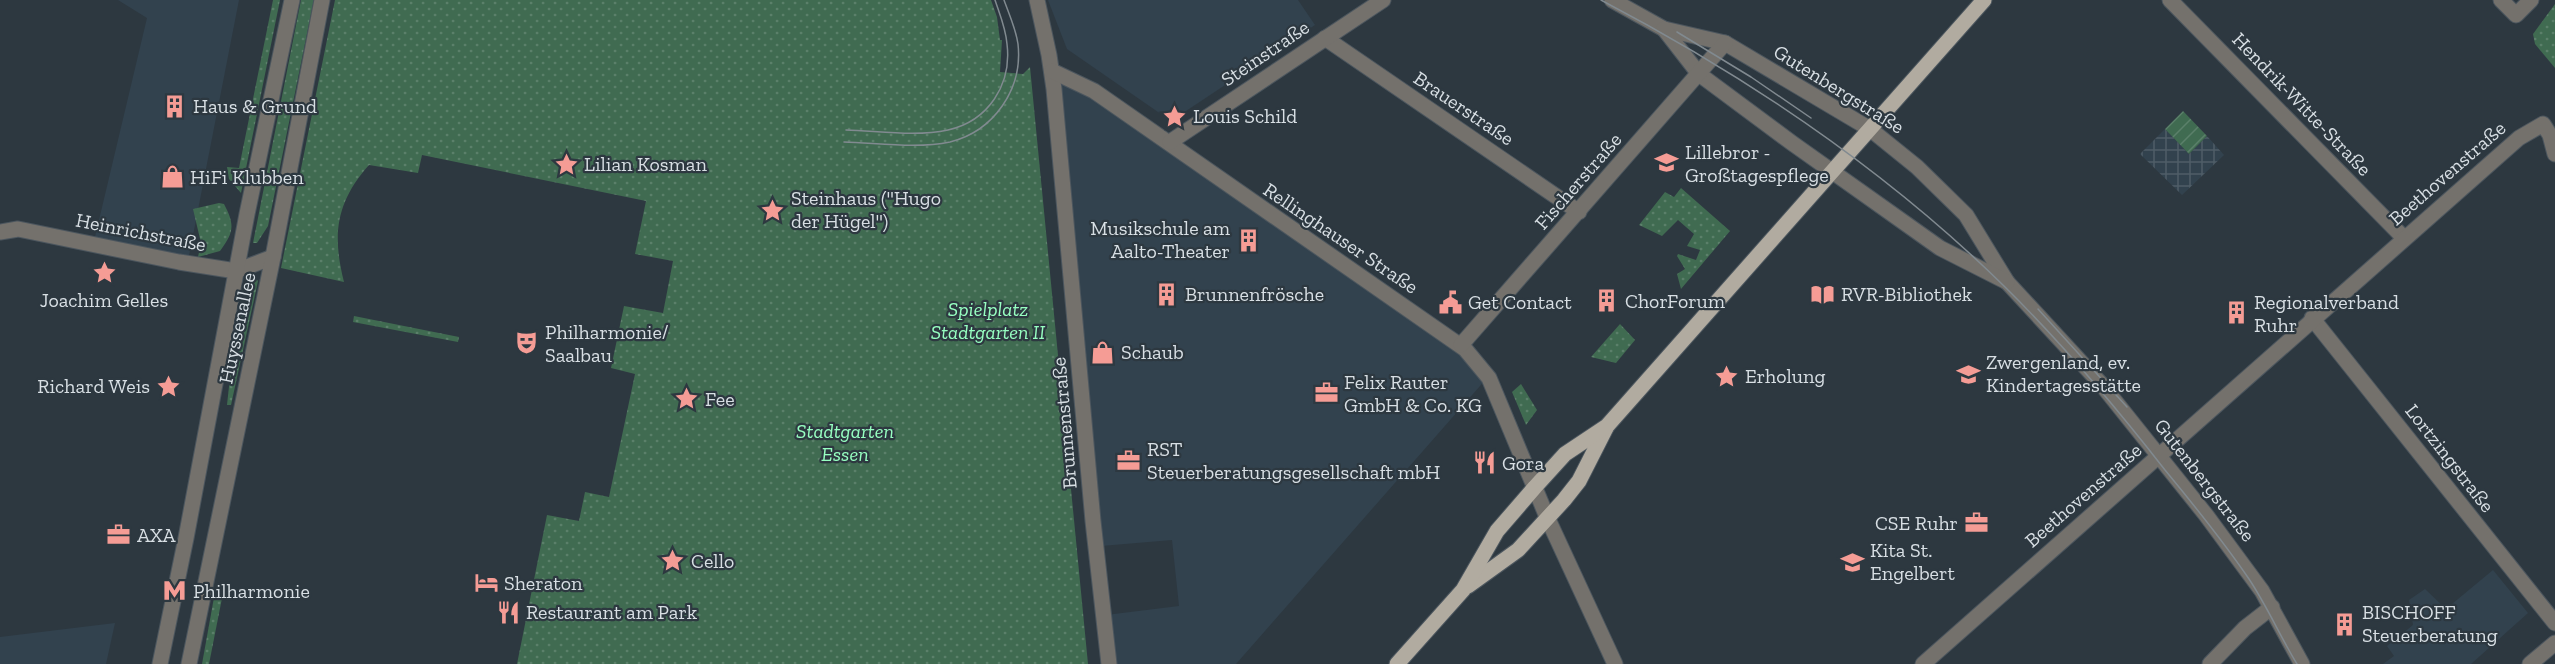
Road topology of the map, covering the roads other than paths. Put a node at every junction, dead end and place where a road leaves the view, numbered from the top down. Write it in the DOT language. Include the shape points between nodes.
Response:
graph roads {
  1 [pos="292,0"];
  2 [pos="321,0"];
  3 [pos="1036,0"];
  4 [pos="1383,0"];
  5 [pos="1612,0"];
  6 [pos="1984,0"];
  7 [pos="2170,0"];
  8 [pos="2501,0"];
  9 [pos="2531,0"];
  10 [pos="1664,29"];
  11 [pos="1325,38"];
  12 [pos="1725,43"];
  13 [pos="1052,71"];
  14 [pos="1699,74"];
  15 [pos="1870,129"];
  16 [pos="1170,142"];
  17 [pos="2555,154"];
  18 [pos="1832,172"];
  19 [pos="1579,212"];
  20 [pos="0,232"];
  21 [pos="2404,238"];
  22 [pos="273,257"];
  23 [pos="236,271"];
  24 [pos="2007,282"];
  25 [pos="2312,318"];
  26 [pos="1461,345"];
  27 [pos="1607,426"];
  28 [pos="2160,456"];
  29 [pos="1535,487"];
  30 [pos="1547,517"];
  31 [pos="1463,590"];
  32 [pos="2272,607"];
  33 [pos="2555,623"];
  34 [pos="2555,643"];
  35 [pos="160,664"];
  36 [pos="189,664"];
  37 [pos="1109,664"];
  38 [pos="1397,664"];
  39 [pos="1615,664"];
  40 [pos="1923,664"];
  41 [pos="2210,664"];
  42 [pos="2302,664"];
  43 [pos="2530,664"];
  1 -- 23 [label="street, Huyssenallee"];
  2 -- 22 [label="street, Huyssenallee"];
  3 -- 13 [label="street"];
  4 -- 11 [label="street, Steinstraße"];
  5 -- 10 [label="street, Gutenbergstraße"];
  6 -- 15 [label="main road"];
  7 -- 21 [label="street, Hendrik-Witte-Straße"];
  8 -- 9 [label="street" via="2516,15"];
  10 -- 12 [label="street, Gutenbergstraße"];
  10 -- 14 [label="street, Gutenbergstraße"];
  11 -- 16 [label="street, Steinstraße"];
  11 -- 19 [label="street, Brauerstraße"];
  12 -- 14 [label="street, Fischerstraße"];
  12 -- 15 [label="street, Gutenbergstraße"];
  13 -- 16 [label="street, Rellinghauser Straße" via="1094,91"];
  13 -- 37 [label="street, Brunnenstraße"];
  14 -- 18 [label="street, Gutenbergstraße"];
  14 -- 19 [label="street, Fischerstraße"];
  15 -- 18 [label="main road"];
  15 -- 24 [label="street, Gutenbergstraße" via="1917,167 1966,215"];
  16 -- 26 [label="street, Rellinghauser Straße"];
  17 -- 21 [label="street, Beethovenstraße" via="2543,124 2518,138"];
  18 -- 24 [label="street, Gutenbergstraße" via="1940,248"];
  18 -- 27 [label="main road"];
  19 -- 26 [label="street, Fischerstraße"];
  20 -- 23 [label="street, Heinrichstraße" via="18,229"];
  21 -- 25 [label="street, Beethovenstraße"];
  22 -- 23 [label="street, Heinrichstraße"];
  22 -- 36 [label="street, Huyssenallee"];
  23 -- 35 [label="street, Huyssenallee"];
  24 -- 28 [label="street, Gutenbergstraße" via="2102,385"];
  25 -- 28 [label="street, Beethovenstraße"];
  25 -- 33 [label="street, Lortzingstraße"];
  26 -- 29 [label="street, Rellinghauser Straße" via="1488,378"];
  27 -- 29 [label="main road" via="1565,454"];
  27 -- 30 [label="main road" via="1580,481"];
  28 -- 32 [label="street, Gutenbergstraße"];
  28 -- 40 [label="street, Beethovenstraße"];
  29 -- 30 [label="street, Rellinghauser Straße"];
  29 -- 31 [label="main road" via="1497,531"];
  30 -- 31 [label="main road" via="1518,550"];
  30 -- 39 [label="street, Rellinghauser Straße"];
  31 -- 38 [label="main road"];
  32 -- 41 [label="street"];
  32 -- 42 [label="street, Gutenbergstraße"];
  34 -- 43 [label="street"];
}
